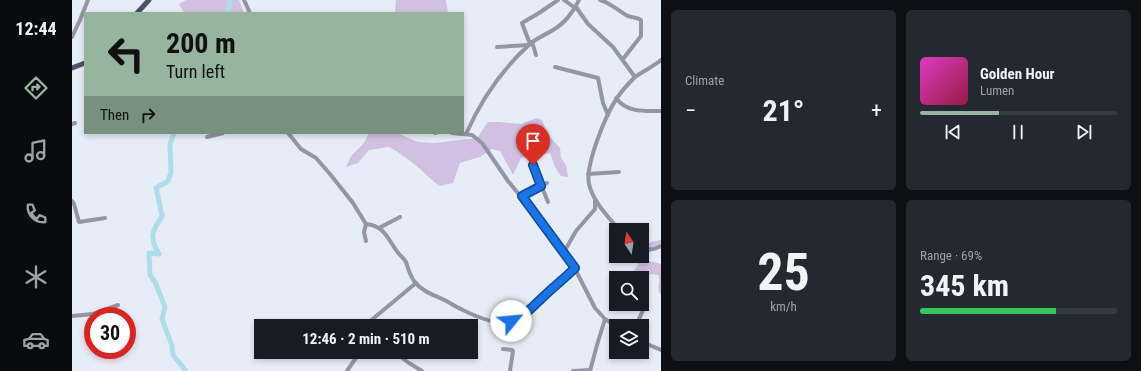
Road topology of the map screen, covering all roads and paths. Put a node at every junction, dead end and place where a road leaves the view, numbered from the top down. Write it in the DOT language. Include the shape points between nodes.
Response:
graph roads {
  1 [pos="88,0"];
  2 [pos="149,0"];
  3 [pos="244,0"];
  4 [pos="558,0"];
  5 [pos="564,0"];
  6 [pos="579,0"];
  7 [pos="600,0"];
  8 [pos="575,7"];
  9 [pos="138,12"];
  10 [pos="250,12"];
  11 [pos="72,37"];
  12 [pos="531,44"];
  13 [pos="497,47"];
  14 [pos="536,56"];
  15 [pos="623,59"];
  16 [pos="84,62"];
  17 [pos="661,62"];
  18 [pos="555,67"];
  19 [pos="72,68"];
  20 [pos="635,77"];
  21 [pos="617,101"];
  22 [pos="661,110"];
  23 [pos="608,115"];
  24 [pos="219,134"];
  25 [pos="289,134"];
  26 [pos="466,134"];
  27 [pos="207,137"];
  28 [pos="533,165"];
  29 [pos="619,172"];
  30 [pos="588,174"];
  31 [pos="547,183"];
  32 [pos="541,186"];
  33 [pos="522,196"];
  34 [pos="595,200"];
  35 [pos="72,202"];
  36 [pos="548,202"];
  37 [pos="400,217"];
  38 [pos="105,218"];
  39 [pos="613,223"];
  40 [pos="366,224"];
  41 [pos="379,228"];
  42 [pos="366,241"];
  43 [pos="661,246"];
  44 [pos="649,249"];
  45 [pos="564,252"];
  46 [pos="575,268"];
  47 [pos="416,283"];
  48 [pos="118,306"];
  49 [pos="72,316"];
  50 [pos="373,319"];
  51 [pos="606,319"];
  52 [pos="609,321"];
  53 [pos="649,345"];
  54 [pos="503,349"];
  55 [pos="661,350"];
  56 [pos="355,359"];
  57 [pos="404,359"];
  58 [pos="347,371"];
  59 [pos="422,371"];
  60 [pos="510,371"];
  61 [pos="573,371"];
  62 [pos="590,371"];
  1 -- 11 [label="street"];
  2 -- 9 [label="main road"];
  3 -- 10 [label="street"];
  4 -- 12 [label="street" via="522,23"];
  5 -- 8 [label="street"];
  6 -- 8 [label="street"];
  7 -- 15 [label="street" via="626,16 641,20 641,36"];
  8 -- 12 [label="street" via="558,26"];
  8 -- 15 [label="street"];
  12 -- 13 [label="street"];
  12 -- 14 [label="street"];
  12 -- 26 [label="street" via="493,85"];
  15 -- 20 [label="street"];
  16 -- 19 [label="main road"];
  17 -- 20 [label="street"];
  18 -- 23 [label="street" via="598,78"];
  20 -- 21 [label="street"];
  21 -- 22 [label="street" via="633,110"];
  21 -- 23 [label="street"];
  23 -- 30 [label="street" via="593,151"];
  24 -- 27 [label="street"];
  25 -- 40 [label="street" via="301,149 312,154 330,174"];
  26 -- 33 [label="street" via="482,143 508,181"];
  28 -- 32 [label="street"];
  29 -- 30 [label="street"];
  30 -- 34 [label="street"];
  31 -- 32 [label="street"];
  32 -- 33 [label="street"];
  32 -- 36 [label="street"];
  33 -- 45 [label="street"];
  34 -- 39 [label="street"];
  34 -- 45 [label="street" via="595,209 576,231"];
  35 -- 38 [label="street" via="79,222"];
  37 -- 41 [label="street"];
  40 -- 41 [label="street"];
  40 -- 42 [label="street"];
  41 -- 47 [label="street" via="385,232 396,251 405,260"];
  43 -- 44 [label="street"];
  45 -- 46 [label="street"];
  46 -- 47 [label="street" via="530,311 503,323 480,318 429,294"];
  46 -- 51 [label="street" via="592,304"];
  47 -- 50 [label="street"];
  48 -- 49 [label="street" via="93,314"];
  51 -- 52 [label="street"];
  51 -- 62 [label="street"];
  53 -- 55 [label="street"];
  54 -- 60 [label="street" via="513,351"];
  56 -- 58 [label="street"];
  57 -- 59 [label="street"];
  61 -- 62 [label="street"];
}
